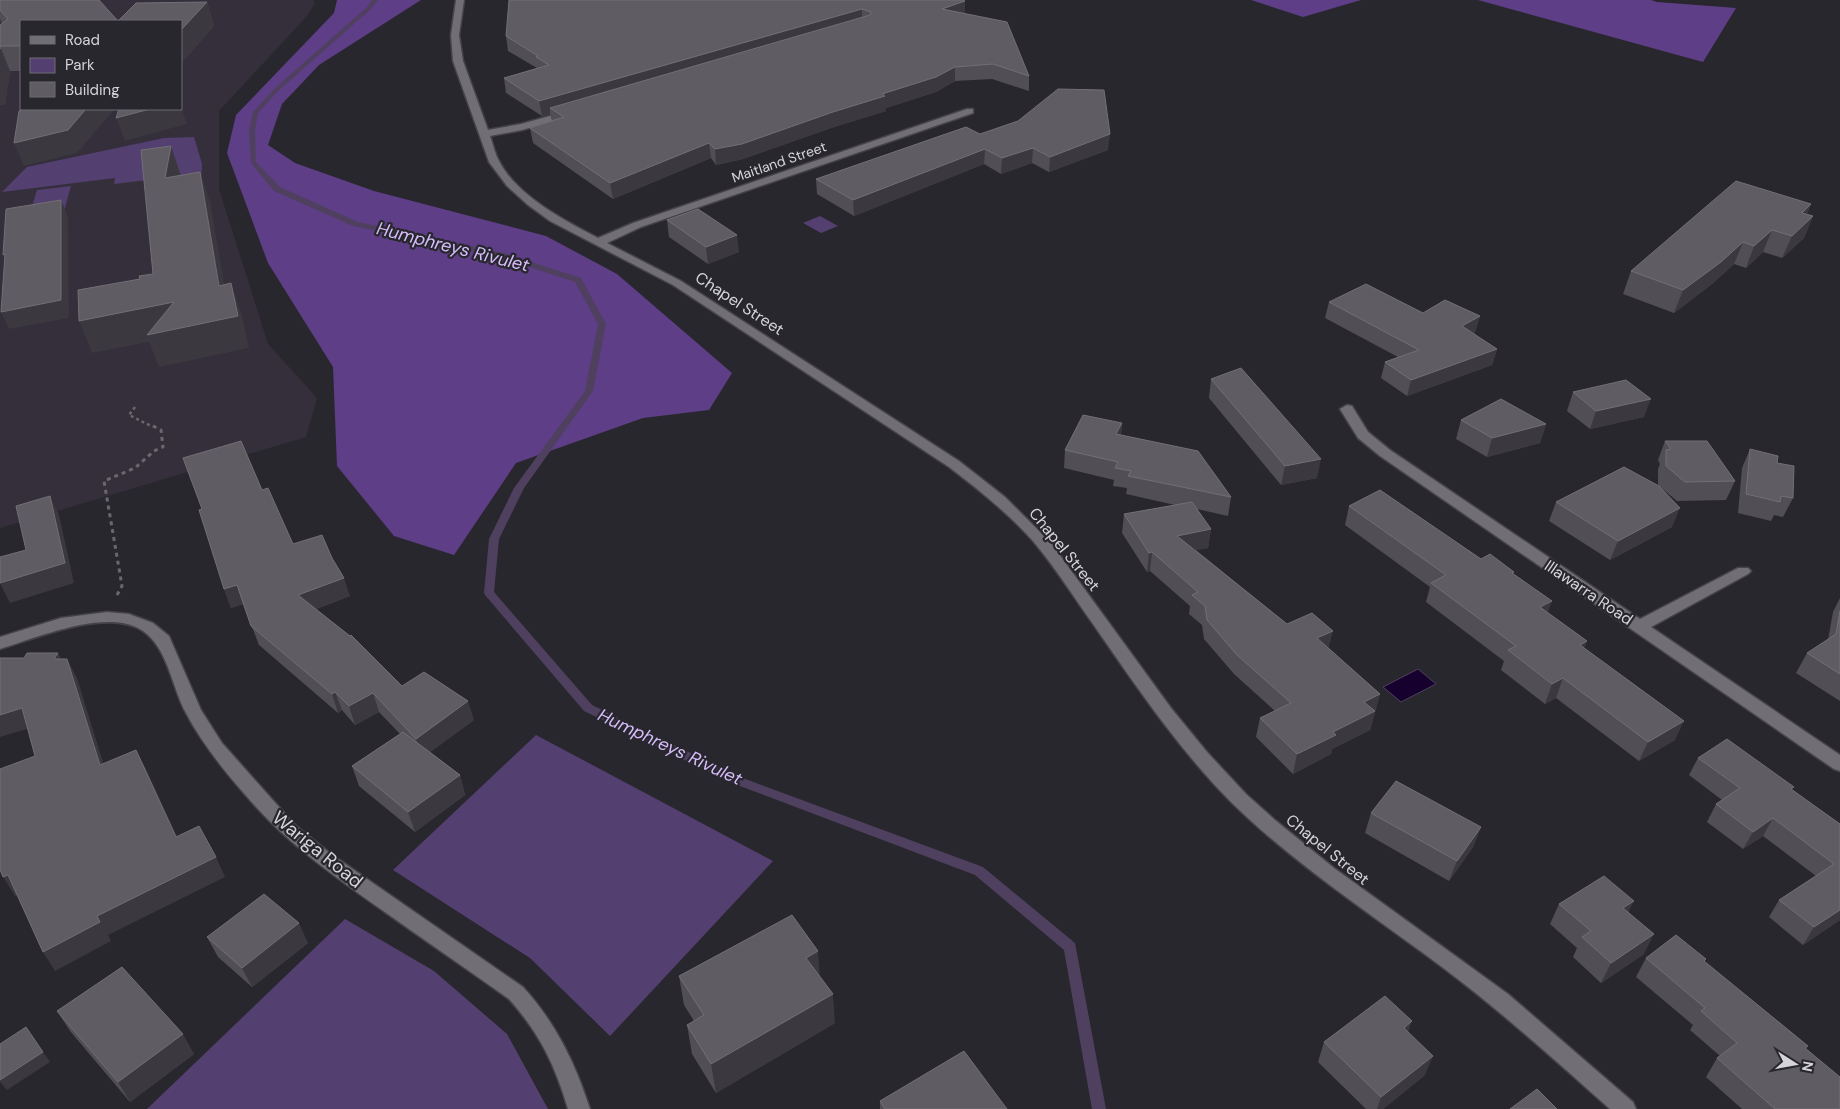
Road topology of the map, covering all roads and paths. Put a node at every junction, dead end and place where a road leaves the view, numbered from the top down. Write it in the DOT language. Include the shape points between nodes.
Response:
graph roads {
  1 [pos="460,0"];
  2 [pos="580,111"];
  3 [pos="970,111"];
  4 [pos="483,134"];
  5 [pos="599,242"];
  6 [pos="135,408"];
  7 [pos="1347,409"];
  8 [pos="1742,570"];
  9 [pos="103,617"];
  10 [pos="1640,626"];
  11 [pos="0,644"];
  12 [pos="1840,764"];
  13 [pos="579,1109"];
  14 [pos="1625,1109"];
  1 -- 4 [label="street, Chapel Street" via="456,35 458,61"];
  2 -- 4 [label="street"];
  3 -- 5 [label="street, Maitland Street" via="637,225"];
  4 -- 5 [label="street, Chapel Street" via="494,162 517,190 545,212"];
  5 -- 14 [label="street, Chapel Street" via="677,283 954,464 994,494 1055,559 1164,713 1241,800 1356,895 1482,986"];
  6 -- 9 [label="path" via="129,415 161,430 162,447 135,468 104,481 122,586"];
  7 -- 10 [label="street, Illawarra Road" via="1363,434 1385,453"];
  8 -- 10 [label="street"];
  9 -- 11 [label="street, Wariga Road" via="53,626"];
  9 -- 13 [label="street, Wariga Road" via="144,623 155,630 163,640 193,711 216,748 290,831 324,859 516,993 534,1012 555,1044"];
  10 -- 12 [label="street, Illawarra Road"];
}
